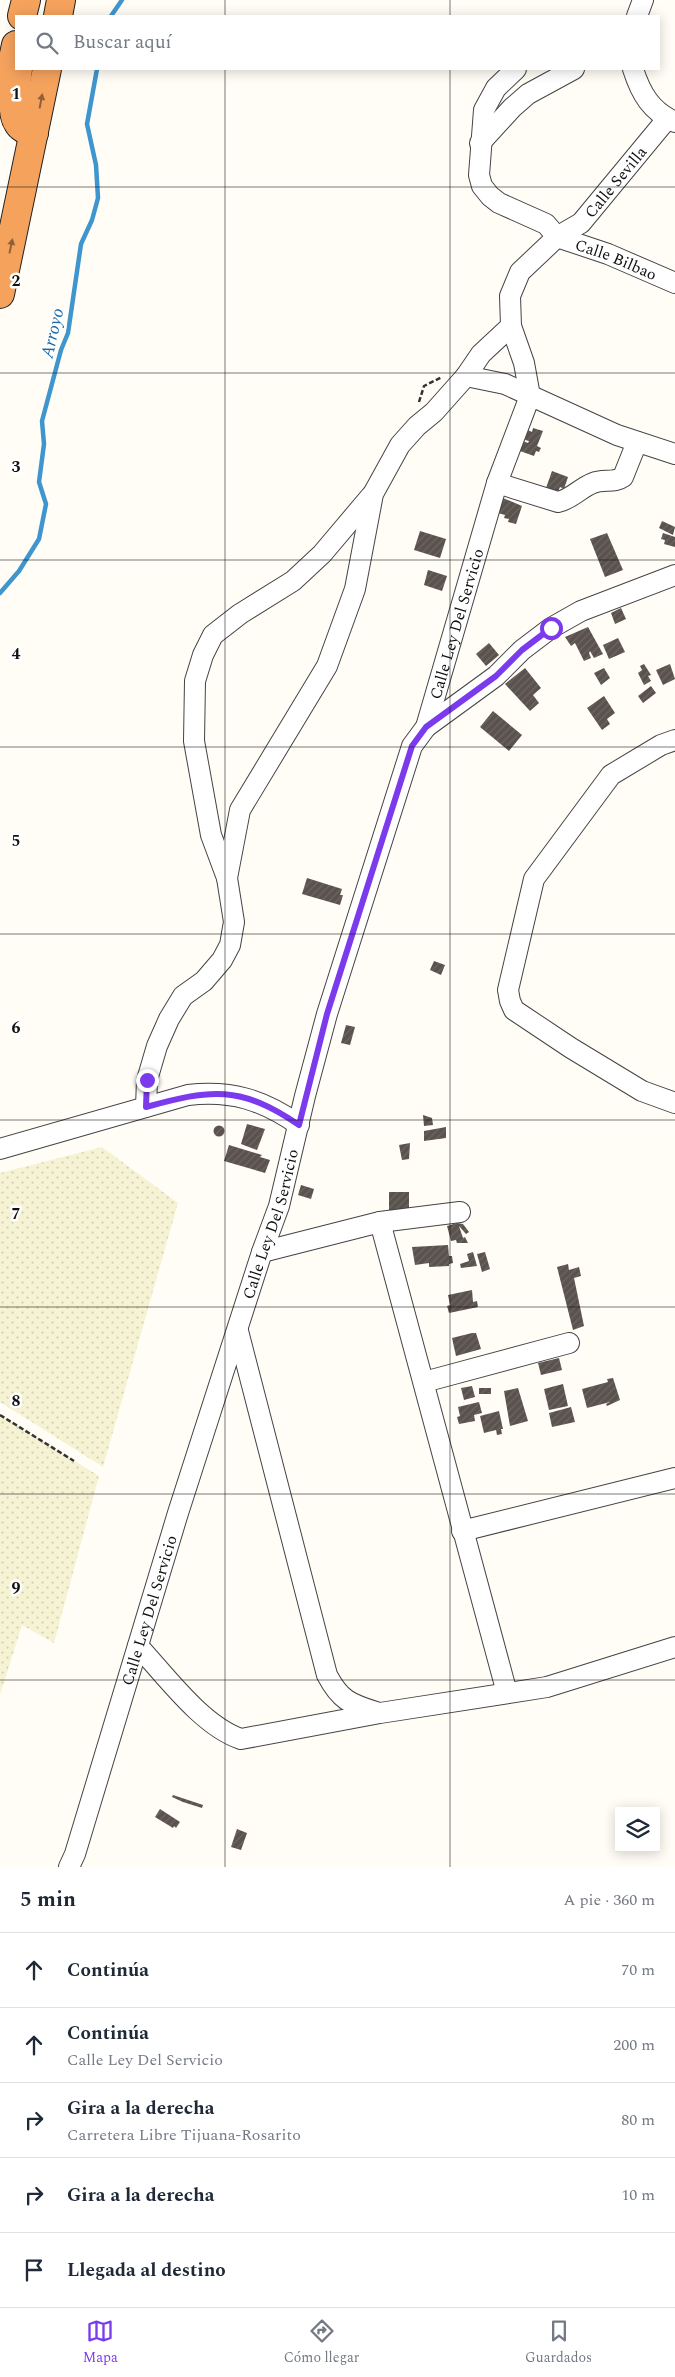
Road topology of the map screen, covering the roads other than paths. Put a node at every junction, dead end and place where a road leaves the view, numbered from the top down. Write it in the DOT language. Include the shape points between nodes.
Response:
graph roads {
  1 [pos="26,0"];
  2 [pos="61,0"];
  3 [pos="643,0"];
  4 [pos="22,15"];
  5 [pos="58,15"];
  6 [pos="637,15"];
  7 [pos="15,59"];
  8 [pos="15,70"];
  9 [pos="47,70"];
  10 [pos="515,70"];
  11 [pos="572,70"];
  12 [pos="633,70"];
  13 [pos="0,115"];
  14 [pos="671,121"];
  15 [pos="34,134"];
  16 [pos="480,143"];
  17 [pos="557,237"];
  18 [pos="675,283"];
  19 [pos="0,294"];
  20 [pos="511,326"];
  21 [pos="466,376"];
  22 [pos="530,396"];
  23 [pos="637,442"];
  24 [pos="675,454"];
  25 [pos="497,483"];
  26 [pos="373,494"];
  27 [pos="675,575"];
  28 [pos="426,727"];
  29 [pos="675,740"];
  30 [pos="227,878"];
  31 [pos="675,1103"];
  32 [pos="146,1107"];
  33 [pos="299,1125"];
  34 [pos="0,1149"];
  35 [pos="460,1212"];
  36 [pos="380,1222"];
  37 [pos="262,1252"];
  38 [pos="238,1331"];
  39 [pos="570,1343"];
  40 [pos="424,1382"];
  41 [pos="675,1478"];
  42 [pos="462,1531"];
  43 [pos="138,1646"];
  44 [pos="675,1647"];
  45 [pos="506,1693"];
  46 [pos="380,1713"];
  47 [pos="69,1867"];
  1 -- 4 [label="highway"];
  2 -- 5 [label="highway"];
  3 -- 6 [label="street"];
  7 -- 13 [label="highway"];
  8 -- 15 [label="highway" via="14,112 21,127"];
  15 -- 9 [label="highway, one-way"];
  10 -- 16 [label="street" via="496,88 484,110"];
  11 -- 16 [label="street" via="528,94"];
  12 -- 14 [label="street" via="644,97 654,110"];
  14 -- 17 [label="street, Calle Sevilla" via="581,223"];
  19 -- 15 [label="highway, one-way"];
  16 -- 17 [label="street" via="479,174 482,186 490,196 546,224"];
  17 -- 18 [label="street, Calle Bilbao" via="608,254"];
  17 -- 20 [label="street, Calle Sevilla" via="520,272 510,296"];
  20 -- 21 [label="street" via="481,354"];
  20 -- 22 [label="street" via="524,363"];
  21 -- 22 [label="street" via="505,384"];
  21 -- 26 [label="street" via="400,445"];
  22 -- 23 [label="street"];
  22 -- 25 [label="street, Calle Ley Del Servicio"];
  23 -- 24 [label="street"];
  23 -- 25 [label="street" via="624,477 618,481 594,482 567,500 558,502"];
  25 -- 28 [label="street, Calle Ley Del Servicio"];
  26 -- 30 [label="street" via="355,589 334,649 327,666 240,810"];
  26 -- 30 [label="street" via="322,554 293,581 213,635 202,655 195,681 194,740 212,835"];
  27 -- 28 [label="street" via="598,603 551,628 482,687"];
  28 -- 33 [label="street, Calle Ley Del Servicio" via="412,746 327,1014"];
  29 -- 31 [label="street" via="611,775 534,879 508,990 514,1010 642,1092"];
  30 -- 32 [label="street" via="234,922 230,945 204,981 183,996 169,1019 156,1046 147,1080"];
  32 -- 33 [label="street" via="188,1095 229,1094 276,1109"];
  32 -- 34 [label="street"];
  33 -- 37 [label="street, Calle Ley Del Servicio" via="279,1206"];
  35 -- 36 [label="street"];
  36 -- 37 [label="street"];
  36 -- 40 [label="street"];
  37 -- 38 [label="street, Calle Ley Del Servicio"];
  38 -- 43 [label="street, Calle Ley Del Servicio"];
  38 -- 46 [label="street" via="327,1675 334,1689 346,1701"];
  39 -- 40 [label="street"];
  40 -- 42 [label="street"];
  41 -- 42 [label="street"];
  42 -- 45 [label="street"];
  43 -- 46 [label="street" via="199,1711 226,1734 241,1738"];
  43 -- 47 [label="street, Calle Ley Del Servicio"];
  44 -- 45 [label="street" via="547,1687"];
  45 -- 46 [label="street"];
}
